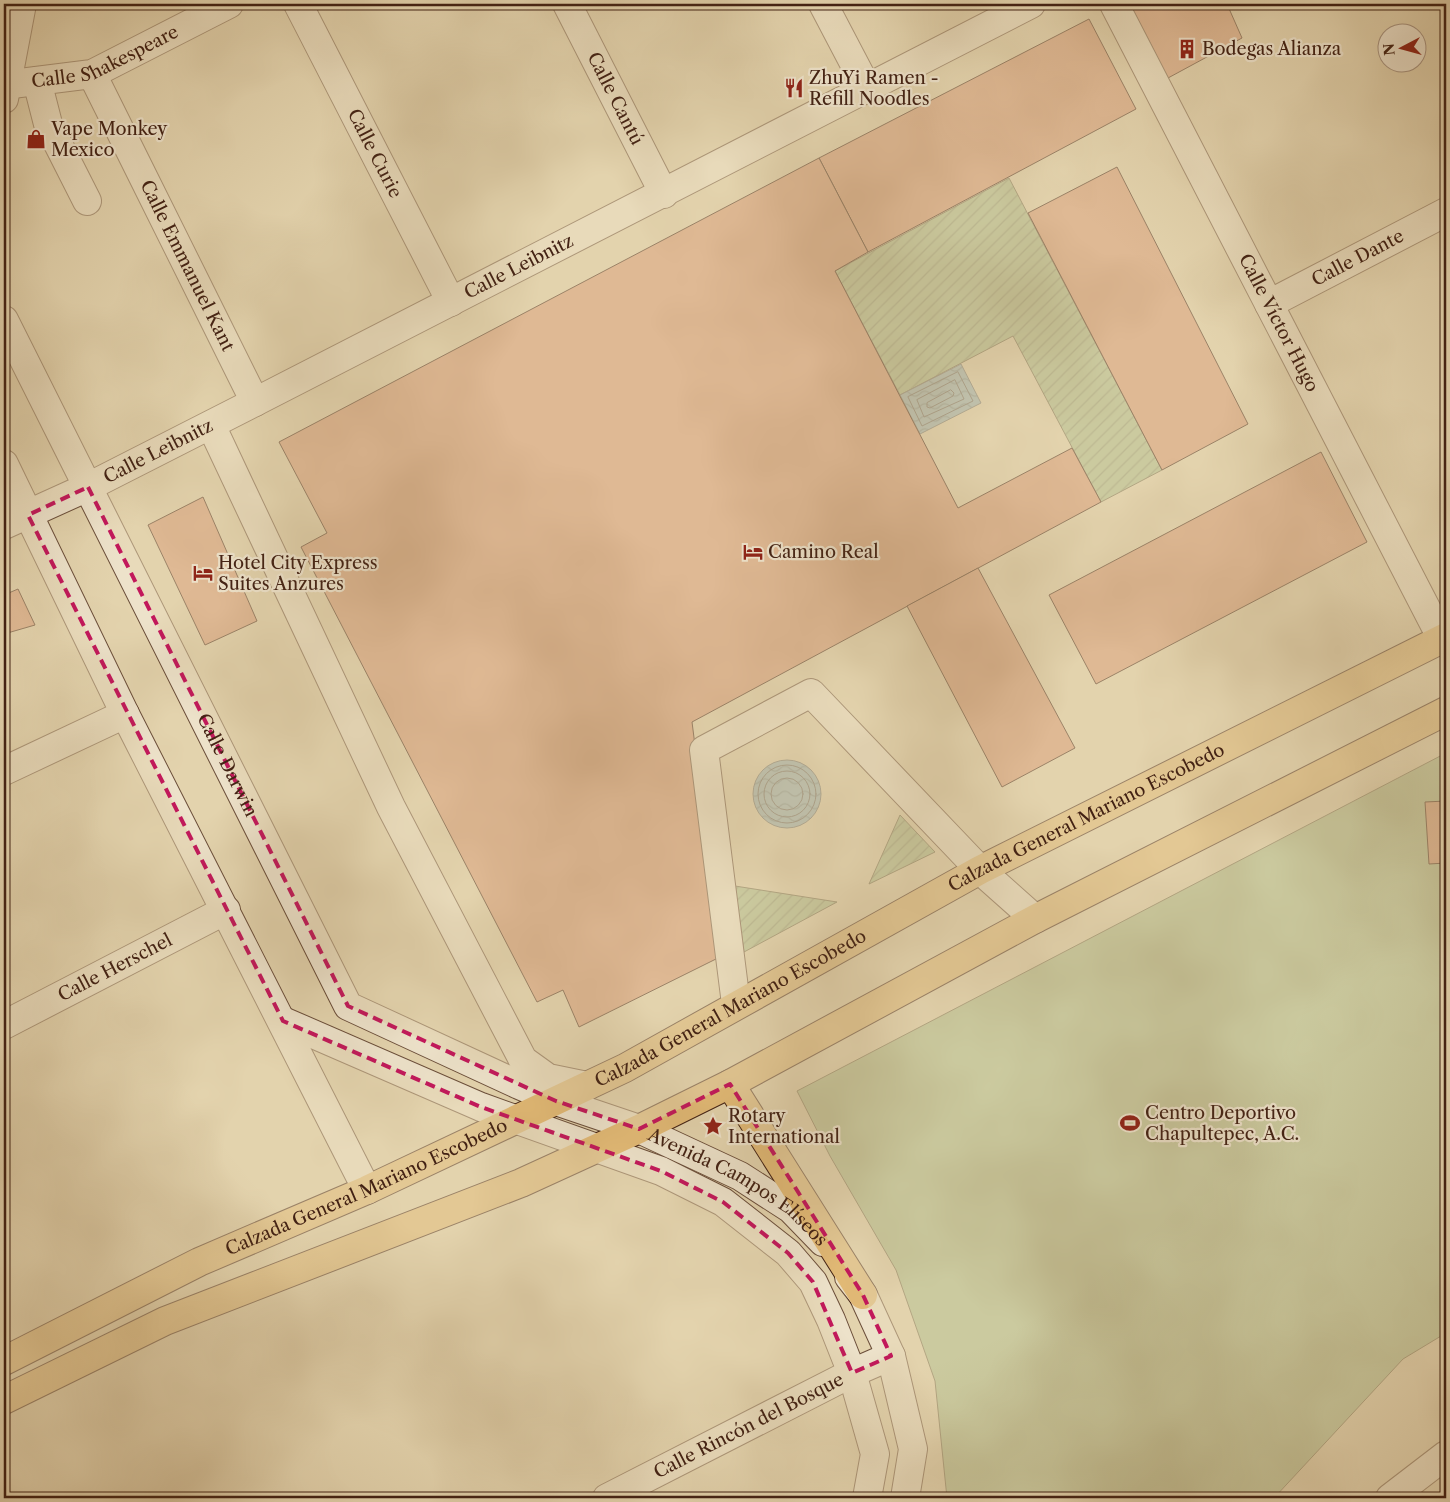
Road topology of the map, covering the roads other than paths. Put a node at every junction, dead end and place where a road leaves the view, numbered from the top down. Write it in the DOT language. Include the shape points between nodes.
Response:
graph roads {
  1 [pos="22,4"];
  2 [pos="229,4"];
  3 [pos="298,4"];
  4 [pos="567,4"];
  5 [pos="823,4"];
  6 [pos="1031,4"];
  7 [pos="1114,4"];
  8 [pos="92,74"];
  9 [pos="44,80"];
  10 [pos="867,88"];
  11 [pos="5,90"];
  12 [pos="664,194"];
  13 [pos="92,197"];
  14 [pos="1446,212"];
  15 [pos="451,302"];
  16 [pos="1269,304"];
  17 [pos="4,320"];
  18 [pos="255,402"];
  19 [pos="211,424"];
  20 [pos="4,464"];
  21 [pos="88,487"];
  22 [pos="16,520"];
  23 [pos="1445,638"];
  24 [pos="1446,710"];
  25 [pos="125,714"];
  26 [pos="4,771"];
  27 [pos="980,870"];
  28 [pos="226,910"];
  29 [pos="1035,919"];
  30 [pos="736,1004"];
  31 [pos="282,1021"];
  32 [pos="4,1025"];
  33 [pos="730,1084"];
  34 [pos="587,1086"];
  35 [pos="556,1101"];
  36 [pos="516,1120"];
  37 [pos="639,1129"];
  38 [pos="596,1149"];
  39 [pos="367,1190"];
  40 [pos="863,1295"];
  41 [pos="891,1356"];
  42 [pos="4,1361"];
  43 [pos="852,1373"];
  44 [pos="4,1400"];
  45 [pos="1446,1455"];
  46 [pos="607,1498"];
  47 [pos="867,1498"];
  48 [pos="905,1498"];
  49 [pos="1390,1498"];
  1 -- 11 [label="street"];
  2 -- 8 [label="street, Calle Shakespeare"];
  3 -- 15 [label="street, Calle Curie"];
  4 -- 12 [label="street, Calle Cantú"];
  5 -- 10 [label="street"];
  6 -- 10 [label="street, Calle Leibnitz"];
  7 -- 16 [label="street, Calle Víctor Hugo"];
  8 -- 9 [label="street, Calle Shakespeare"];
  8 -- 18 [label="street, Calle Emmanuel Kant"];
  9 -- 11 [label="street, Calle Shakespeare"];
  9 -- 13 [label="street" via="48,124"];
  10 -- 12 [label="street, Calle Leibnitz"];
  12 -- 15 [label="street, Calle Leibnitz"];
  14 -- 16 [label="street, Calle Dante"];
  15 -- 18 [label="street, Calle Leibnitz"];
  16 -- 23 [label="street, Calle Víctor Hugo"];
  17 -- 21 [label="street, Calle Darwin"];
  18 -- 19 [label="street, Calle Leibnitz"];
  19 -- 21 [label="street, Calle Leibnitz"];
  19 -- 34 [label="street" via="391,807 524,1060 548,1078"];
  20 -- 22 [label="street"];
  21 -- 22 [label="street, Calle Leibnitz"];
  21 -- 35 [label="street, Calle Darwin" via="348,1006"];
  22 -- 25 [label="street"];
  23 -- 27 [label="main road, Calzada General Mariano Escobedo"];
  24 -- 29 [label="main road"];
  25 -- 26 [label="street"];
  25 -- 28 [label="street"];
  27 -- 29 [label="street"];
  27 -- 30 [label="main road, Calzada General Mariano Escobedo"];
  27 -- 30 [label="street" via="811,694 704,750"];
  28 -- 31 [label="street"];
  28 -- 32 [label="street, Calle Herschel"];
  29 -- 33 [label="main road"];
  30 -- 34 [label="main road, Calzada General Mariano Escobedo" via="625,1068"];
  31 -- 36 [label="street"];
  31 -- 39 [label="street"];
  33 -- 37 [label="main road"];
  33 -- 40 [label="main road"];
  34 -- 35 [label="main road, Calzada General Mariano Escobedo"];
  35 -- 36 [label="main road, Calzada General Mariano Escobedo"];
  35 -- 37 [label="street, Avenida Campos Elíseos"];
  36 -- 38 [label="street, Avenida Campos Elíseos"];
  36 -- 39 [label="main road, Calzada General Mariano Escobedo"];
  37 -- 38 [label="main road"];
  37 -- 40 [label="street, Avenida Campos Elíseos" via="740,1176 791,1209 822,1241"];
  38 -- 43 [label="street, Avenida Campos Elíseos" via="661,1171 723,1202 788,1254 813,1282"];
  38 -- 44 [label="main road" via="521,1182 165,1321"];
  39 -- 42 [label="main road, Calzada General Mariano Escobedo" via="199,1262"];
  40 -- 41 [label="street, Avenida Campos Elíseos"];
  41 -- 43 [label="street, Calle Rincón del Bosque"];
  41 -- 48 [label="street, Avenida Campos Elíseos" via="913,1449"];
  43 -- 46 [label="street, Calle Rincón del Bosque"];
  43 -- 47 [label="street, Avenida Campos Elíseos" via="874,1454"];
  45 -- 49 [label="street"];
}
